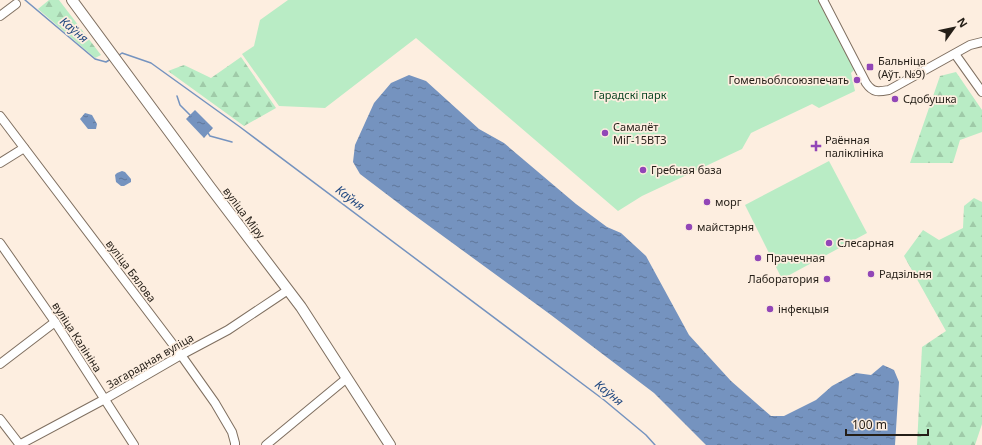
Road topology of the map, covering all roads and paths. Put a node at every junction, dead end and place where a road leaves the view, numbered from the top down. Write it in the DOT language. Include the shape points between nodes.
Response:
graph roads {
  1 [pos="72,0"];
  2 [pos="823,0"];
  3 [pos="16,4"];
  4 [pos="0,16"];
  5 [pos="982,42"];
  6 [pos="955,54"];
  7 [pos="982,92"];
  8 [pos="0,116"];
  9 [pos="24,148"];
  10 [pos="0,163"];
  11 [pos="0,243"];
  12 [pos="288,290"];
  13 [pos="55,322"];
  14 [pos="181,355"];
  15 [pos="0,364"];
  16 [pos="347,378"];
  17 [pos="105,399"];
  18 [pos="0,419"];
  19 [pos="20,445"];
  20 [pos="134,445"];
  21 [pos="235,445"];
  22 [pos="266,445"];
  23 [pos="390,445"];
  1 -- 12 [label="main road, вуліца Міру"];
  2 -- 6 [label="street" via="852,59 869,88 876,92 889,90"];
  3 -- 4 [label="street"];
  5 -- 6 [label="street"];
  6 -- 7 [label="street"];
  8 -- 9 [label="street, вуліца Бялова"];
  9 -- 10 [label="street"];
  9 -- 14 [label="street, вуліца Бялова"];
  11 -- 13 [label="street, вуліца Калініна"];
  12 -- 14 [label="street, Загарадная вуліца" via="228,330"];
  12 -- 16 [label="main road, вуліца Міру"];
  13 -- 15 [label="street"];
  13 -- 17 [label="street, вуліца Калініна"];
  14 -- 17 [label="street, Загарадная вуліца"];
  14 -- 21 [label="street, вуліца Бялова" via="215,402 232,432"];
  16 -- 22 [label="street"];
  16 -- 23 [label="main road, вуліца Міру"];
  17 -- 19 [label="street, Загарадная вуліца"];
  17 -- 20 [label="street, вуліца Калініна"];
  18 -- 19 [label="street"];
}
